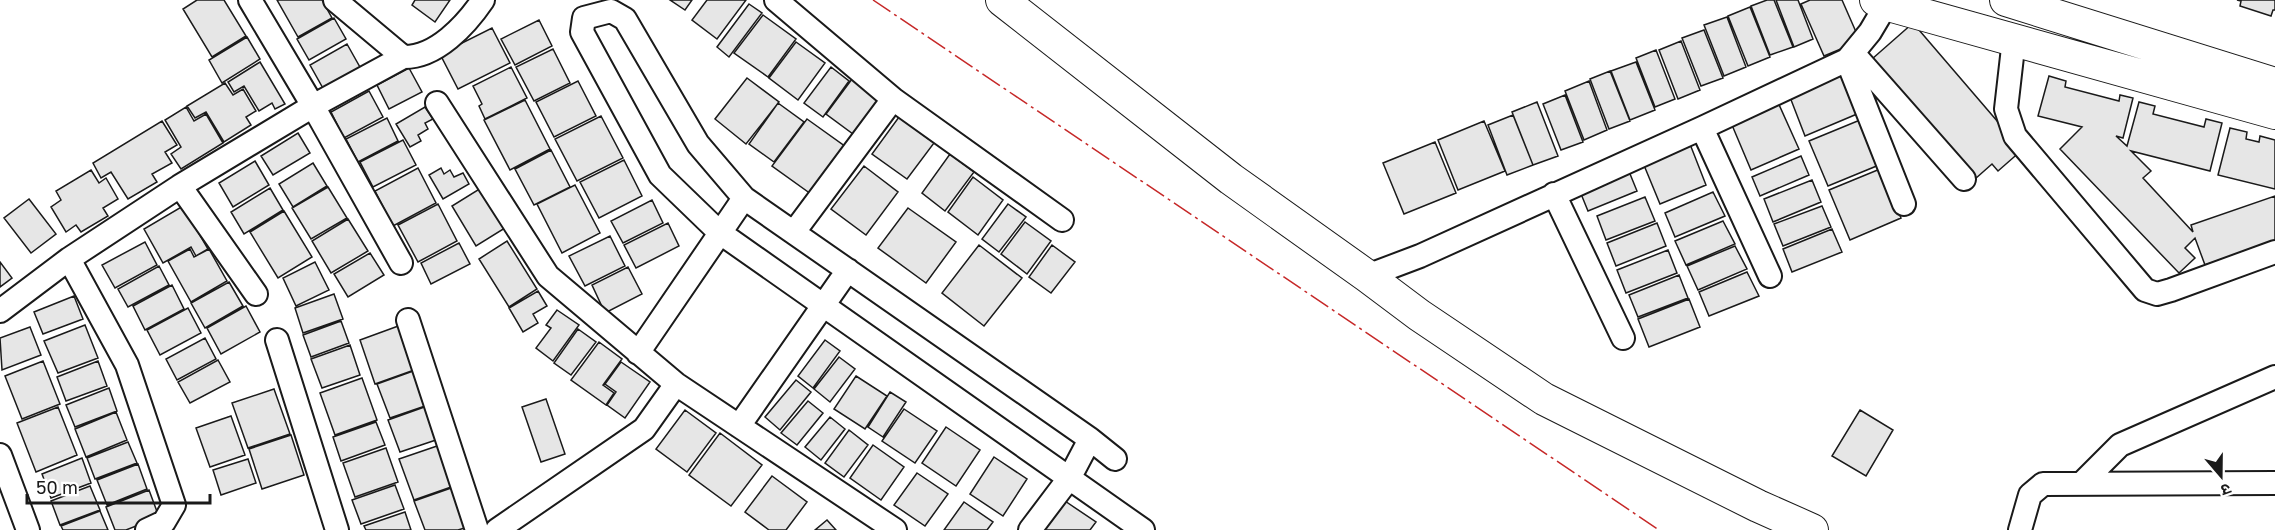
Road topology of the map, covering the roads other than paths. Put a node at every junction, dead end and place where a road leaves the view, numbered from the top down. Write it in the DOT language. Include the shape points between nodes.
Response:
graph roads {
  1 [pos="250,0"];
  2 [pos="335,0"];
  3 [pos="483,0"];
  4 [pos="776,0"];
  5 [pos="1002,0"];
  6 [pos="2006,0"];
  7 [pos="1883,2"];
  8 [pos="2014,39"];
  9 [pos="1850,56"];
  10 [pos="403,57"];
  11 [pos="2275,84"];
  12 [pos="893,99"];
  13 [pos="437,104"];
  14 [pos="313,106"];
  15 [pos="2275,113"];
  16 [pos="1702,128"];
  17 [pos="1964,179"];
  18 [pos="180,186"];
  19 [pos="1554,194"];
  20 [pos="744,198"];
  21 [pos="1904,204"];
  22 [pos="1062,220"];
  23 [pos="719,232"];
  24 [pos="794,232"];
  25 [pos="2275,252"];
  26 [pos="69,259"];
  27 [pos="401,263"];
  28 [pos="848,270"];
  29 [pos="1367,276"];
  30 [pos="1770,276"];
  31 [pos="256,294"];
  32 [pos="823,306"];
  33 [pos="0,311"];
  34 [pos="408,320"];
  35 [pos="1623,338"];
  36 [pos="277,340"];
  37 [pos="638,353"];
  38 [pos="2275,377"];
  39 [pos="676,384"];
  40 [pos="739,426"];
  41 [pos="1090,438"];
  42 [pos="0,455"];
  43 [pos="1115,459"];
  44 [pos="1070,477"];
  45 [pos="2082,483"];
  46 [pos="2275,483"];
  47 [pos="505,527"];
  48 [pos="28,530"];
  49 [pos="147,530"];
  50 [pos="337,530"];
  51 [pos="477,530"];
  52 [pos="895,530"];
  53 [pos="1030,530"];
  54 [pos="1143,530"];
  55 [pos="1812,530"];
  56 [pos="2020,530"];
  1 -- 14 [label="street"];
  2 -- 10 [label="street"];
  3 -- 10 [label="street" via="471,18 438,46 413,58"];
  4 -- 12 [label="street"];
  5 -- 29 [label="street" via="1232,179"];
  6 -- 11 [label="street"];
  7 -- 8 [label="street"];
  7 -- 9 [label="street" via="1870,32"];
  8 -- 15 [label="street"];
  8 -- 25 [label="street" via="2006,109 2015,136 2145,290 2157,294 2171,290"];
  9 -- 16 [label="street"];
  9 -- 17 [label="street"];
  9 -- 21 [label="street"];
  10 -- 14 [label="street"];
  12 -- 22 [label="street"];
  12 -- 24 [label="street"];
  13 -- 37 [label="street" via="548,276"];
  14 -- 18 [label="street"];
  14 -- 27 [label="street"];
  16 -- 19 [label="street"];
  16 -- 30 [label="street"];
  18 -- 26 [label="street"];
  18 -- 31 [label="street"];
  19 -- 29 [label="street"];
  19 -- 35 [label="street"];
  20 -- 23 [label="street"];
  20 -- 23 [label="street" via="698,144 625,18 611,11 584,18 582,32 660,175"];
  20 -- 24 [label="street"];
  23 -- 32 [label="street"];
  23 -- 37 [label="street"];
  24 -- 28 [label="street"];
  26 -- 33 [label="street"];
  26 -- 49 [label="street" via="127,365 174,505 164,522"];
  28 -- 32 [label="street"];
  28 -- 41 [label="street"];
  29 -- 55 [label="street" via="1544,399"];
  32 -- 40 [label="street"];
  32 -- 44 [label="street"];
  34 -- 51 [label="street"];
  36 -- 50 [label="street"];
  37 -- 39 [label="street"];
  38 -- 45 [label="street" via="2120,445"];
  39 -- 40 [label="street"];
  39 -- 47 [label="street" via="644,429"];
  40 -- 52 [label="street"];
  41 -- 43 [label="street"];
  41 -- 44 [label="street"];
  42 -- 48 [label="street"];
  44 -- 53 [label="street"];
  44 -- 54 [label="street"];
  45 -- 46 [label="street"];
  45 -- 56 [label="street" via="2043,484 2030,495"];
}
